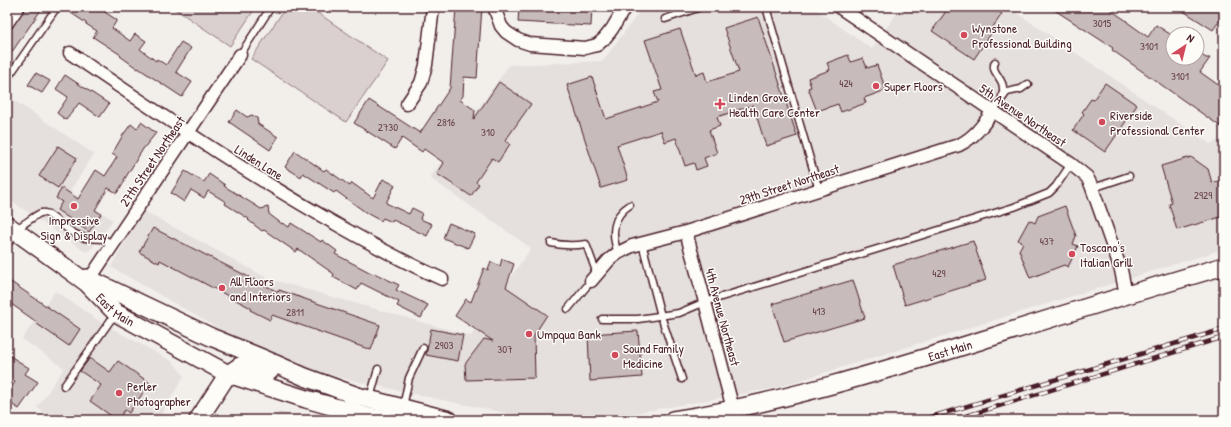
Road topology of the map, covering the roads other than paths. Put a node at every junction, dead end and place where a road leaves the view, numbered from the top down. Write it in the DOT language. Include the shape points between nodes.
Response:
graph roads {
  1 [pos="18,7"];
  2 [pos="57,7"];
  3 [pos="271,7"];
  4 [pos="433,7"];
  5 [pos="494,7"];
  6 [pos="625,7"];
  7 [pos="701,7"];
  8 [pos="766,7"];
  9 [pos="839,7"];
  10 [pos="665,18"];
  11 [pos="7,22"];
  12 [pos="70,53"];
  13 [pos="240,55"];
  14 [pos="995,62"];
  15 [pos="7,80"];
  16 [pos="1028,84"];
  17 [pos="1002,98"];
  18 [pos="407,104"];
  19 [pos="993,111"];
  20 [pos="188,132"];
  21 [pos="1071,164"];
  22 [pos="1129,176"];
  23 [pos="1093,188"];
  24 [pos="819,190"];
  25 [pos="630,205"];
  26 [pos="9,231"];
  27 [pos="686,232"];
  28 [pos="551,243"];
  29 [pos="642,243"];
  30 [pos="113,244"];
  31 [pos="618,253"];
  32 [pos="1224,266"];
  33 [pos="594,277"];
  34 [pos="442,279"];
  35 [pos="88,281"];
  36 [pos="1126,295"];
  37 [pos="705,302"];
  38 [pos="143,304"];
  39 [pos="568,309"];
  40 [pos="116,313"];
  41 [pos="661,316"];
  42 [pos="602,319"];
  43 [pos="423,348"];
  44 [pos="378,368"];
  45 [pos="228,374"];
  46 [pos="682,379"];
  47 [pos="64,386"];
  48 [pos="365,408"];
  49 [pos="402,408"];
  50 [pos="733,410"];
  51 [pos="198,420"];
  52 [pos="386,420"];
  53 [pos="449,420"];
  54 [pos="673,420"];
  1 -- 11 [label="street"];
  2 -- 15 [label="lane"];
  3 -- 13 [label="lane"];
  4 -- 18 [label="street" via="426,65 421,83"];
  5 -- 6 [label="street" via="501,26 518,40 530,44 585,48 597,45 604,39"];
  7 -- 10 [label="lane"];
  8 -- 24 [label="lane"];
  9 -- 19 [label="street, 5th Avenue Northeast"];
  12 -- 20 [label="street, Linden Lane"];
  13 -- 20 [label="street, 27th Street Northeast"];
  14 -- 17 [label="lane" via="993,69 1001,80 1004,91"];
  16 -- 17 [label="lane" via="1021,89 1007,92"];
  17 -- 19 [label="lane"];
  19 -- 21 [label="street, 5th Avenue Northeast"];
  19 -- 24 [label="street, 29th Street Northeast" via="975,134 959,145"];
  20 -- 30 [label="street, 27th Street Northeast"];
  20 -- 34 [label="street, Linden Lane" via="303,206"];
  21 -- 23 [label="street, 5th Avenue Northeast" via="1087,177"];
  21 -- 37 [label="lane" via="1049,193 1014,207"];
  22 -- 23 [label="lane"];
  23 -- 36 [label="street, 5th Avenue Northeast" via="1121,270"];
  24 -- 27 [label="street, 29th Street Northeast"];
  25 -- 31 [label="lane" via="622,211 614,229 613,238"];
  26 -- 30 [label="lane" via="43,212 73,233 85,238 103,239"];
  26 -- 35 [label="main road, East Main"];
  27 -- 29 [label="street, 29th Street Northeast"];
  27 -- 37 [label="street, 4th Avenue Northeast"];
  28 -- 33 [label="lane" via="562,246 586,244"];
  29 -- 31 [label="street, 29th Street Northeast"];
  29 -- 41 [label="lane"];
  30 -- 35 [label="street, 27th Street Northeast"];
  31 -- 33 [label="street, 29th Street Northeast"];
  32 -- 36 [label="main road, East Main"];
  33 -- 39 [label="lane"];
  35 -- 38 [label="main road, East Main"];
  35 -- 40 [label="main road, East Main"];
  36 -- 50 [label="main road, East Main" via="931,356"];
  37 -- 41 [label="lane" via="679,313"];
  37 -- 50 [label="street, 4th Avenue Northeast"];
  38 -- 45 [label="main road, East Main" via="214,352 226,366"];
  38 -- 48 [label="main road, East Main" via="211,337 305,377"];
  40 -- 45 [label="main road, East Main"];
  40 -- 47 [label="lane"];
  41 -- 42 [label="lane"];
  41 -- 46 [label="lane"];
  43 -- 49 [label="lane" via="409,378"];
  44 -- 48 [label="lane"];
  45 -- 48 [label="main road, East Main" via="240,366 250,365"];
  45 -- 51 [label="main road"];
  48 -- 49 [label="main road, East Main"];
  48 -- 52 [label="main road, East Main"];
  49 -- 53 [label="main road, East Main"];
  50 -- 54 [label="main road, East Main"];
}
